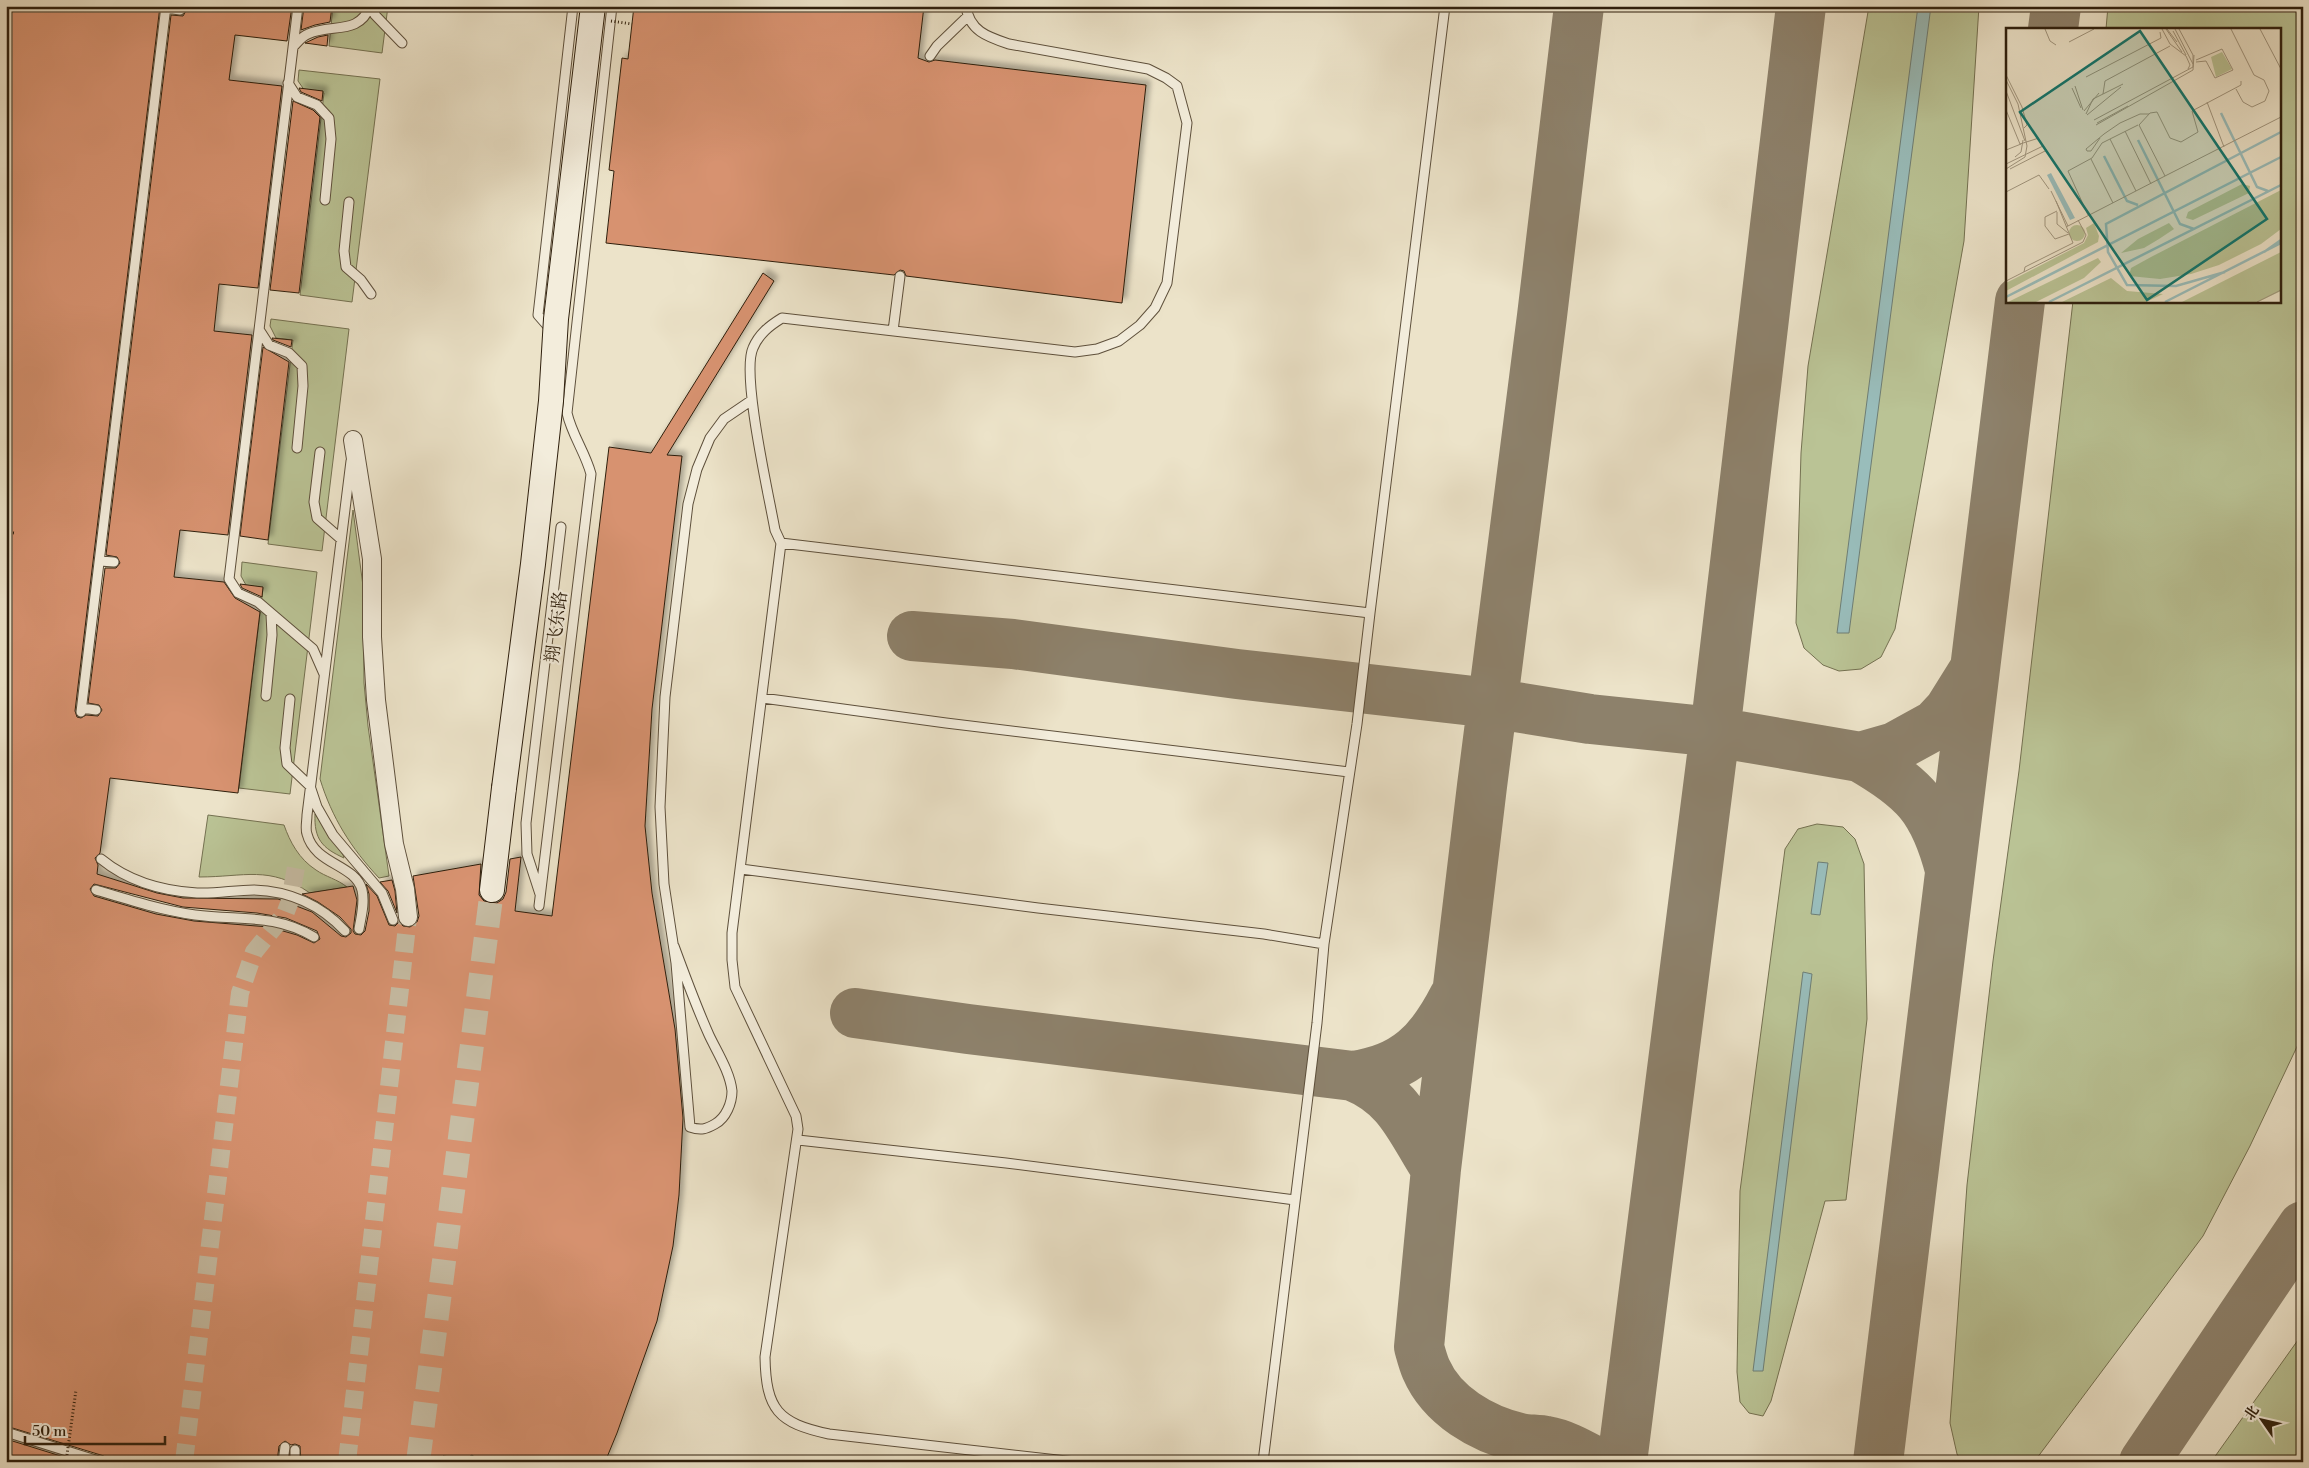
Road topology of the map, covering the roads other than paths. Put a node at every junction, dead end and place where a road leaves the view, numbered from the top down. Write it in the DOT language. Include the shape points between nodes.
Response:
graph roads {
  1 [pos="298,6"];
  2 [pos="372,6"];
  3 [pos="573,6"];
  4 [pos="593,6"];
  5 [pos="612,6"];
  6 [pos="966,6"];
  7 [pos="1445,6"];
  8 [pos="166,7"];
  9 [pos="180,10"];
  10 [pos="967,17"];
  11 [pos="402,43"];
  12 [pos="293,47"];
  13 [pos="930,56"];
  14 [pos="288,83"];
  15 [pos="325,200"];
  16 [pos="349,202"];
  17 [pos="900,276"];
  18 [pos="371,294"];
  19 [pos="260,330"];
  20 [pos="893,331"];
  21 [pos="572,357"];
  22 [pos="752,400"];
  23 [pos="353,440"];
  24 [pos="297,448"];
  25 [pos="320,452"];
  26 [pos="561,528"];
  27 [pos="341,540"];
  28 [pos="781,543"];
  29 [pos="100,561"];
  30 [pos="114,562"];
  31 [pos="1370,613"];
  32 [pos="271,614"];
  33 [pos="324,674"];
  34 [pos="266,696"];
  35 [pos="762,698"];
  36 [pos="290,699"];
  37 [pos="96,710"];
  38 [pos="1349,772"];
  39 [pos="310,786"];
  40 [pos="101,859"];
  41 [pos="741,869"];
  42 [pos="96,890"];
  43 [pos="492,890"];
  44 [pos="401,918"];
  45 [pos="359,929"];
  46 [pos="345,931"];
  47 [pos="314,937"];
  48 [pos="1324,944"];
  49 [pos="674,946"];
  50 [pos="798,1140"];
  51 [pos="1295,1200"];
  52 [pos="6,1432"];
  53 [pos="102,1462"];
  54 [pos="284,1462"];
  55 [pos="295,1462"];
  56 [pos="1075,1462"];
  57 [pos="1263,1462"];
  1 -- 12 [label="lane"];
  2 -- 11 [label="lane" via="375,15"];
  2 -- 12 [label="lane" via="355,25 307,34"];
  3 -- 21 [label="lane" via="538,315"];
  4 -- 43 [label="main road, bridge" via="556,319 537,525"];
  5 -- 21 [label="lane, 翔飞东路"];
  6 -- 10 [label="lane"];
  7 -- 31 [label="lane"];
  8 -- 9 [label="lane"];
  8 -- 29 [label="lane"];
  10 -- 13 [label="lane"];
  10 -- 20 [label="lane" via="977,31 1009,44 1148,69 1177,86 1187,123 1167,283 1155,308 1140,325 1119,341 1097,349 1075,352"];
  12 -- 14 [label="lane"];
  14 -- 15 [label="lane" via="297,97 317,106 330,118"];
  14 -- 19 [label="lane"];
  16 -- 18 [label="lane" via="344,251 346,267"];
  17 -- 20 [label="lane"];
  19 -- 24 [label="lane" via="269,345 289,353 302,366"];
  19 -- 32 [label="lane" via="229,579 238,593 258,602"];
  20 -- 22 [label="lane" via="782,318 766,328 752,349 748,377"];
  21 -- 26 [label="lane, 翔飞东路" via="567,414 571,431 586,456 591,474 540,901 527,854 526,823"];
  22 -- 28 [label="lane" via="775,530"];
  22 -- 49 [label="lane" via="724,419 710,438 697,469 688,504 665,697 660,807 664,884"];
  23 -- 27 [label="lane"];
  23 -- 44 [label="street" via="372,559 376,700 394,844 405,889"];
  25 -- 27 [label="lane" via="314,502 317,518"];
  27 -- 33 [label="lane"];
  28 -- 31 [label="lane"];
  28 -- 35 [label="lane"];
  29 -- 30 [label="lane"];
  29 -- 37 [label="lane" via="81,710"];
  31 -- 38 [label="lane"];
  32 -- 33 [label="lane" via="313,649"];
  32 -- 34 [label="lane"];
  33 -- 39 [label="lane"];
  35 -- 38 [label="lane"];
  35 -- 41 [label="lane"];
  36 -- 39 [label="lane" via="285,748 287,764"];
  38 -- 48 [label="lane"];
  39 -- 44 [label="lane" via="317,807 334,835"];
  39 -- 45 [label="lane" via="306,833 314,848 327,860 354,875 362,890"];
  40 -- 46 [label="lane" via="132,879 163,888 196,893 254,890 301,899 320,909"];
  41 -- 48 [label="lane"];
  41 -- 50 [label="lane" via="732,933 735,988 796,1116"];
  42 -- 47 [label="lane" via="156,909 274,920"];
  48 -- 51 [label="lane"];
  49 -- 49 [label="lane" via="690,1127 706,1129 719,1122 728,1109 732,1092 726,1070"];
  50 -- 51 [label="lane"];
  50 -- 56 [label="lane" via="765,1357 771,1401 782,1416 798,1425 829,1434"];
  51 -- 57 [label="lane"];
  52 -- 53 [label="lane"];
  54 -- 55 [label="lane" via="290,1448"];
}
